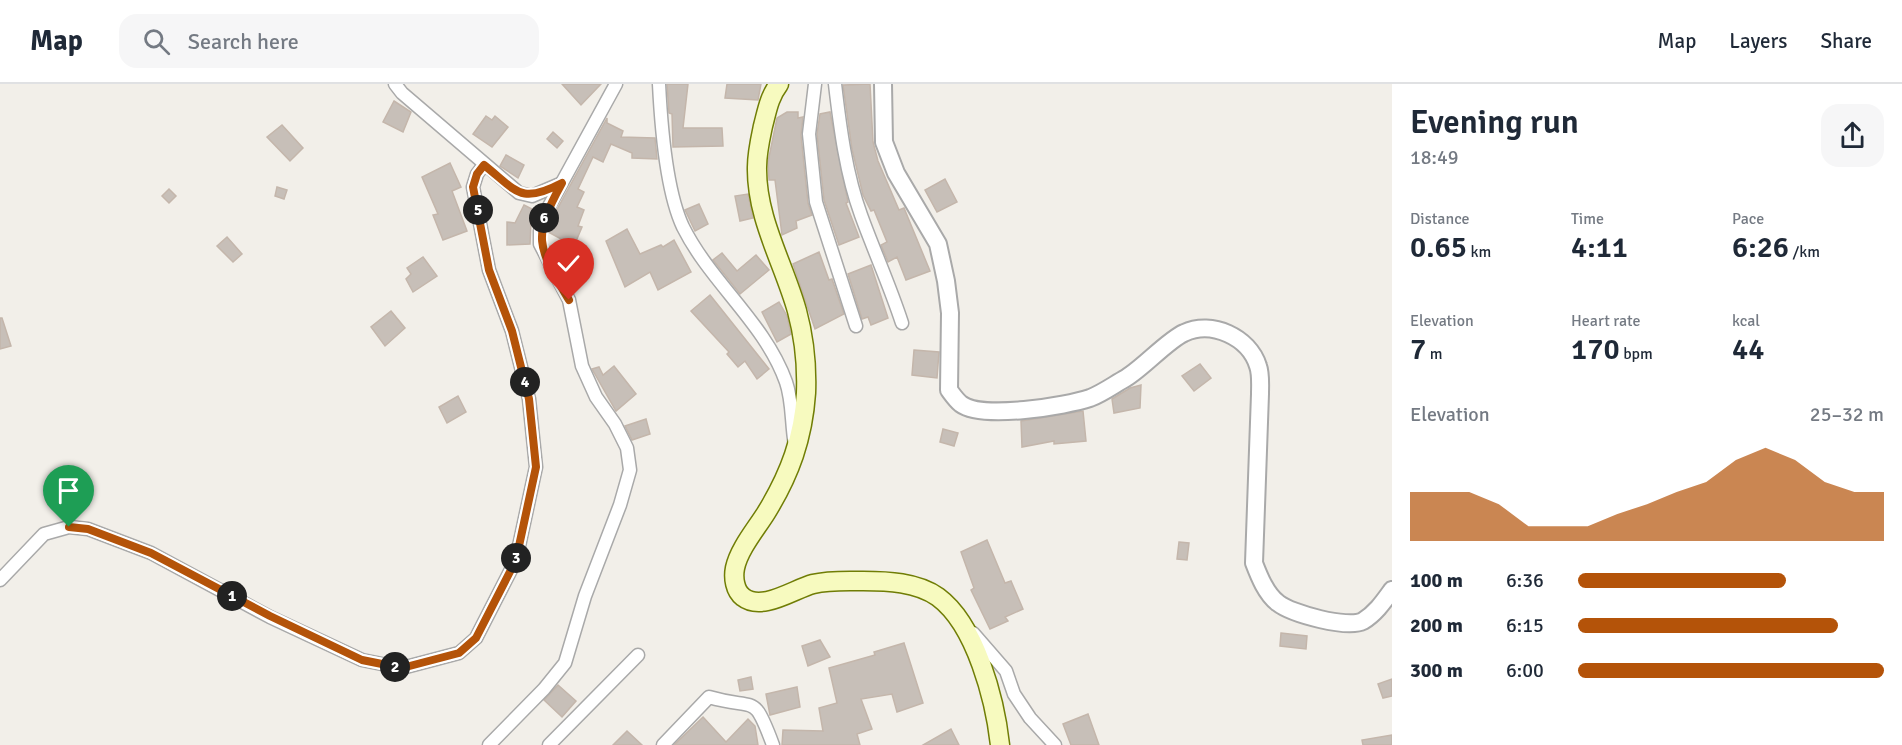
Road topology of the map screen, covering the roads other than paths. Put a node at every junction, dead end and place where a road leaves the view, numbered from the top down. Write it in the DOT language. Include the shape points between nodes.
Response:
graph roads {
  1 [pos="395,84"];
  2 [pos="616,84"];
  3 [pos="659,84"];
  4 [pos="815,84"];
  5 [pos="835,84"];
  6 [pos="883,84"];
  7 [pos="774,88"];
  8 [pos="484,165"];
  9 [pos="562,183"];
  10 [pos="902,323"];
  11 [pos="856,326"];
  12 [pos="796,452"];
  13 [pos="0,580"];
  14 [pos="1392,590"];
  15 [pos="952,610"];
  16 [pos="638,655"];
  17 [pos="772,744"];
  18 [pos="489,745"];
  19 [pos="549,745"];
  20 [pos="663,745"];
  21 [pos="1000,745"];
  22 [pos="1055,745"];
  1 -- 8 [label="street"];
  2 -- 9 [label="street"];
  3 -- 12 [label="street" via="661,121 683,226 709,269 771,348 790,398"];
  4 -- 11 [label="street" via="809,134 816,202"];
  5 -- 10 [label="street" via="860,213 890,283"];
  6 -- 14 [label="street" via="884,142 896,172 938,244 950,313 949,390 961,405 1018,411 1092,397 1128,377 1184,333 1207,329 1229,332 1243,343 1258,366 1254,563 1262,583 1277,603 1302,615 1338,622 1362,622"];
  7 -- 12 [label="main road" via="757,168 766,219 797,311 804,349 804,421"];
  8 -- 9 [label="street" via="519,193 532,196"];
  8 -- 13 [label="street" via="473,187 489,270 512,331 529,399 536,467 516,560 476,638 459,653 402,668 362,660 151,553 88,529 69,527 44,534"];
  9 -- 18 [label="street" via="547,210 540,244 569,300 582,366 623,440 630,470 565,663"];
  12 -- 15 [label="main road" via="769,509 737,559 734,579 743,597 765,602 813,584 883,581 912,585 936,596"];
  15 -- 21 [label="main road" via="978,655 993,701"];
  15 -- 22 [label="street" via="1006,671 1014,694"];
  16 -- 19 [label="street"];
  17 -- 20 [label="street" via="758,708 709,697"];
}
